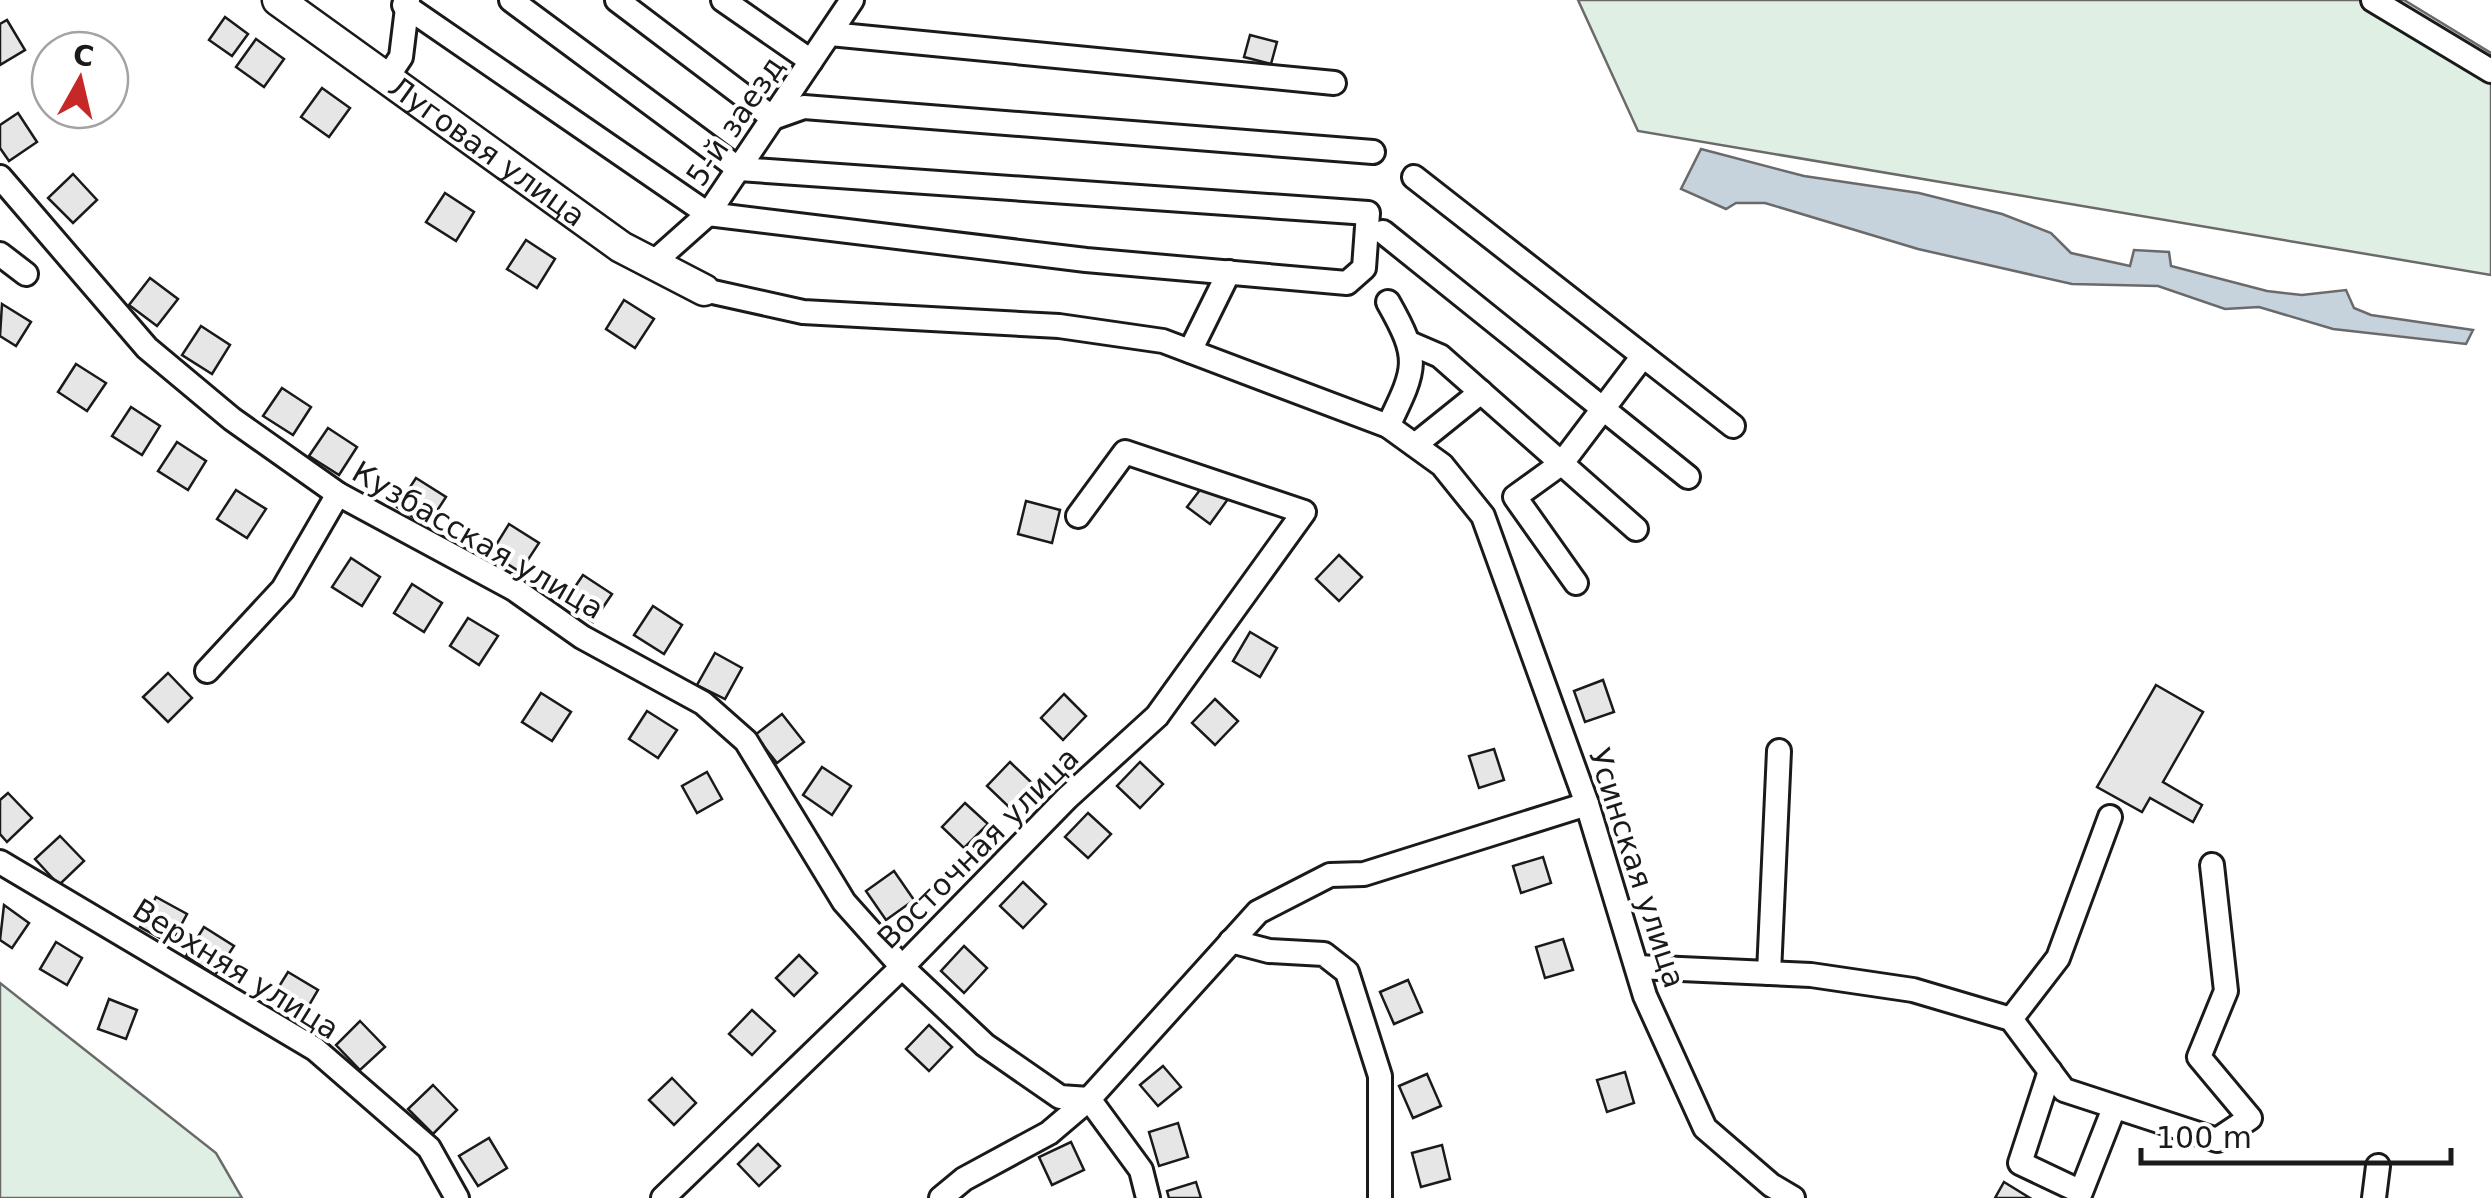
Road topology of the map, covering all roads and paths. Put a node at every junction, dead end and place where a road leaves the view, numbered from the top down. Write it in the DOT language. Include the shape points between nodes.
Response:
graph roads {
  1 [pos="278,0"];
  2 [pos="512,0"];
  3 [pos="618,0"];
  4 [pos="723,0"];
  5 [pos="852,0"];
  6 [pos="2373,0"];
  7 [pos="406,3"];
  8 [pos="830,34"];
  9 [pos="811,61"];
  10 [pos="2491,71"];
  11 [pos="386,78"];
  12 [pos="1334,83"];
  13 [pos="773,118"];
  14 [pos="1373,152"];
  15 [pos="739,169"];
  16 [pos="0,177"];
  17 [pos="1414,177"];
  18 [pos="708,214"];
  19 [pos="1383,232"];
  20 [pos="0,254"];
  21 [pos="652,263"];
  22 [pos="1229,272"];
  23 [pos="26,274"];
  24 [pos="704,290"];
  25 [pos="1388,302"];
  26 [pos="1412,344"];
  27 [pos="1190,351"];
  28 [pos="1643,356"];
  29 [pos="1481,392"];
  30 [pos="1603,409"];
  31 [pos="1388,426"];
  32 [pos="1732,426"];
  33 [pos="1415,445"];
  34 [pos="1562,463"];
  35 [pos="1688,477"];
  36 [pos="338,494"];
  37 [pos="1078,516"];
  38 [pos="1636,529"];
  39 [pos="1576,583"];
  40 [pos="207,671"];
  41 [pos="1779,751"];
  42 [pos="1587,804"];
  43 [pos="2110,817"];
  44 [pos="0,862"];
  45 [pos="2212,865"];
  46 [pos="1232,941"];
  47 [pos="1636,966"];
  48 [pos="902,967"];
  49 [pos="1770,974"];
  50 [pos="2011,1019"];
  51 [pos="2050,1070"];
  52 [pos="1089,1099"];
  53 [pos="2114,1108"];
  54 [pos="2378,1166"];
  55 [pos="456,1198"];
  56 [pos="662,1198"];
  57 [pos="941,1198"];
  58 [pos="1148,1198"];
  59 [pos="1380,1198"];
  60 [pos="1793,1198"];
  61 [pos="2374,1198"];
  1 -- 11 [label="main road, Луговая улица"];
  2 -- 15 [label="street"];
  3 -- 13 [label="street"];
  4 -- 9 [label="street"];
  5 -- 8 [label="street, 5-й заезд"];
  6 -- 10 [label="street"];
  7 -- 11 [label="street" via="401,56"];
  7 -- 18 [label="street"];
  8 -- 9 [label="street, 5-й заезд"];
  8 -- 12 [label="street"];
  9 -- 13 [label="street, 5-й заезд"];
  11 -- 21 [label="main road, Луговая улица" via="620,247"];
  13 -- 14 [label="street" via="804,106"];
  13 -- 15 [label="street, 5-й заезд"];
  15 -- 18 [label="street, 5-й заезд"];
  15 -- 22 [label="street" via="1368,213 1364,268 1347,283"];
  16 -- 36 [label="street, Кузбасская улица" via="146,348"];
  17 -- 28 [label="street"];
  18 -- 21 [label="street, 5-й заезд"];
  18 -- 22 [label="street"];
  19 -- 30 [label="street"];
  20 -- 23 [label="street"];
  21 -- 24 [label="main road, Луговая улица"];
  22 -- 27 [label="street"];
  24 -- 27 [label="street, Усинская улица" via="803,312 1059,326"];
  25 -- 26 [label="street"];
  26 -- 29 [label="street" via="1440,356"];
  26 -- 31 [label="street" via="1411,378"];
  27 -- 31 [label="street, Усинская улица"];
  28 -- 30 [label="street"];
  28 -- 32 [label="street"];
  29 -- 33 [label="street"];
  29 -- 34 [label="street"];
  30 -- 34 [label="street"];
  30 -- 35 [label="street"];
  31 -- 33 [label="street, Усинская улица"];
  33 -- 42 [label="street, Усинская улица" via="1442,465 1483,516"];
  34 -- 38 [label="street"];
  34 -- 39 [label="street" via="1516,497"];
  36 -- 40 [label="street" via="283,589"];
  36 -- 48 [label="street, Кузбасская улица" via="514,589 582,637 703,703 746,741 844,902"];
  37 -- 48 [label="street, Восточная улица" via="1126,452 1304,512 1157,716"];
  41 -- 49 [label="street"];
  42 -- 46 [label="street" via="1364,874 1330,875 1258,912"];
  42 -- 47 [label="street, Усинская улица"];
  43 -- 50 [label="street" via="2058,958"];
  44 -- 55 [label="street, Верхняя улица" via="315,1049 429,1148"];
  45 -- 53 [label="street" via="2226,991 2199,1057 2250,1118 2218,1140"];
  46 -- 52 [label="street"];
  46 -- 59 [label="street" via="1324,954 1347,972 1380,1076"];
  47 -- 49 [label="street"];
  47 -- 60 [label="street, Усинская улица" via="1705,1128"];
  48 -- 52 [label="street, Кузбасская улица" via="985,1046 1060,1097"];
  48 -- 56 [label="street, Восточная улица"];
  49 -- 50 [label="street" via="1913,990"];
  50 -- 51 [label="street"];
  51 -- 53 [label="street" via="2064,1090"];
  51 -- 53 [label="street" via="2020,1163 2081,1192"];
  52 -- 57 [label="street" via="1049,1133 964,1178"];
  52 -- 58 [label="street" via="1141,1170"];
  54 -- 61 [label="street"];
}
